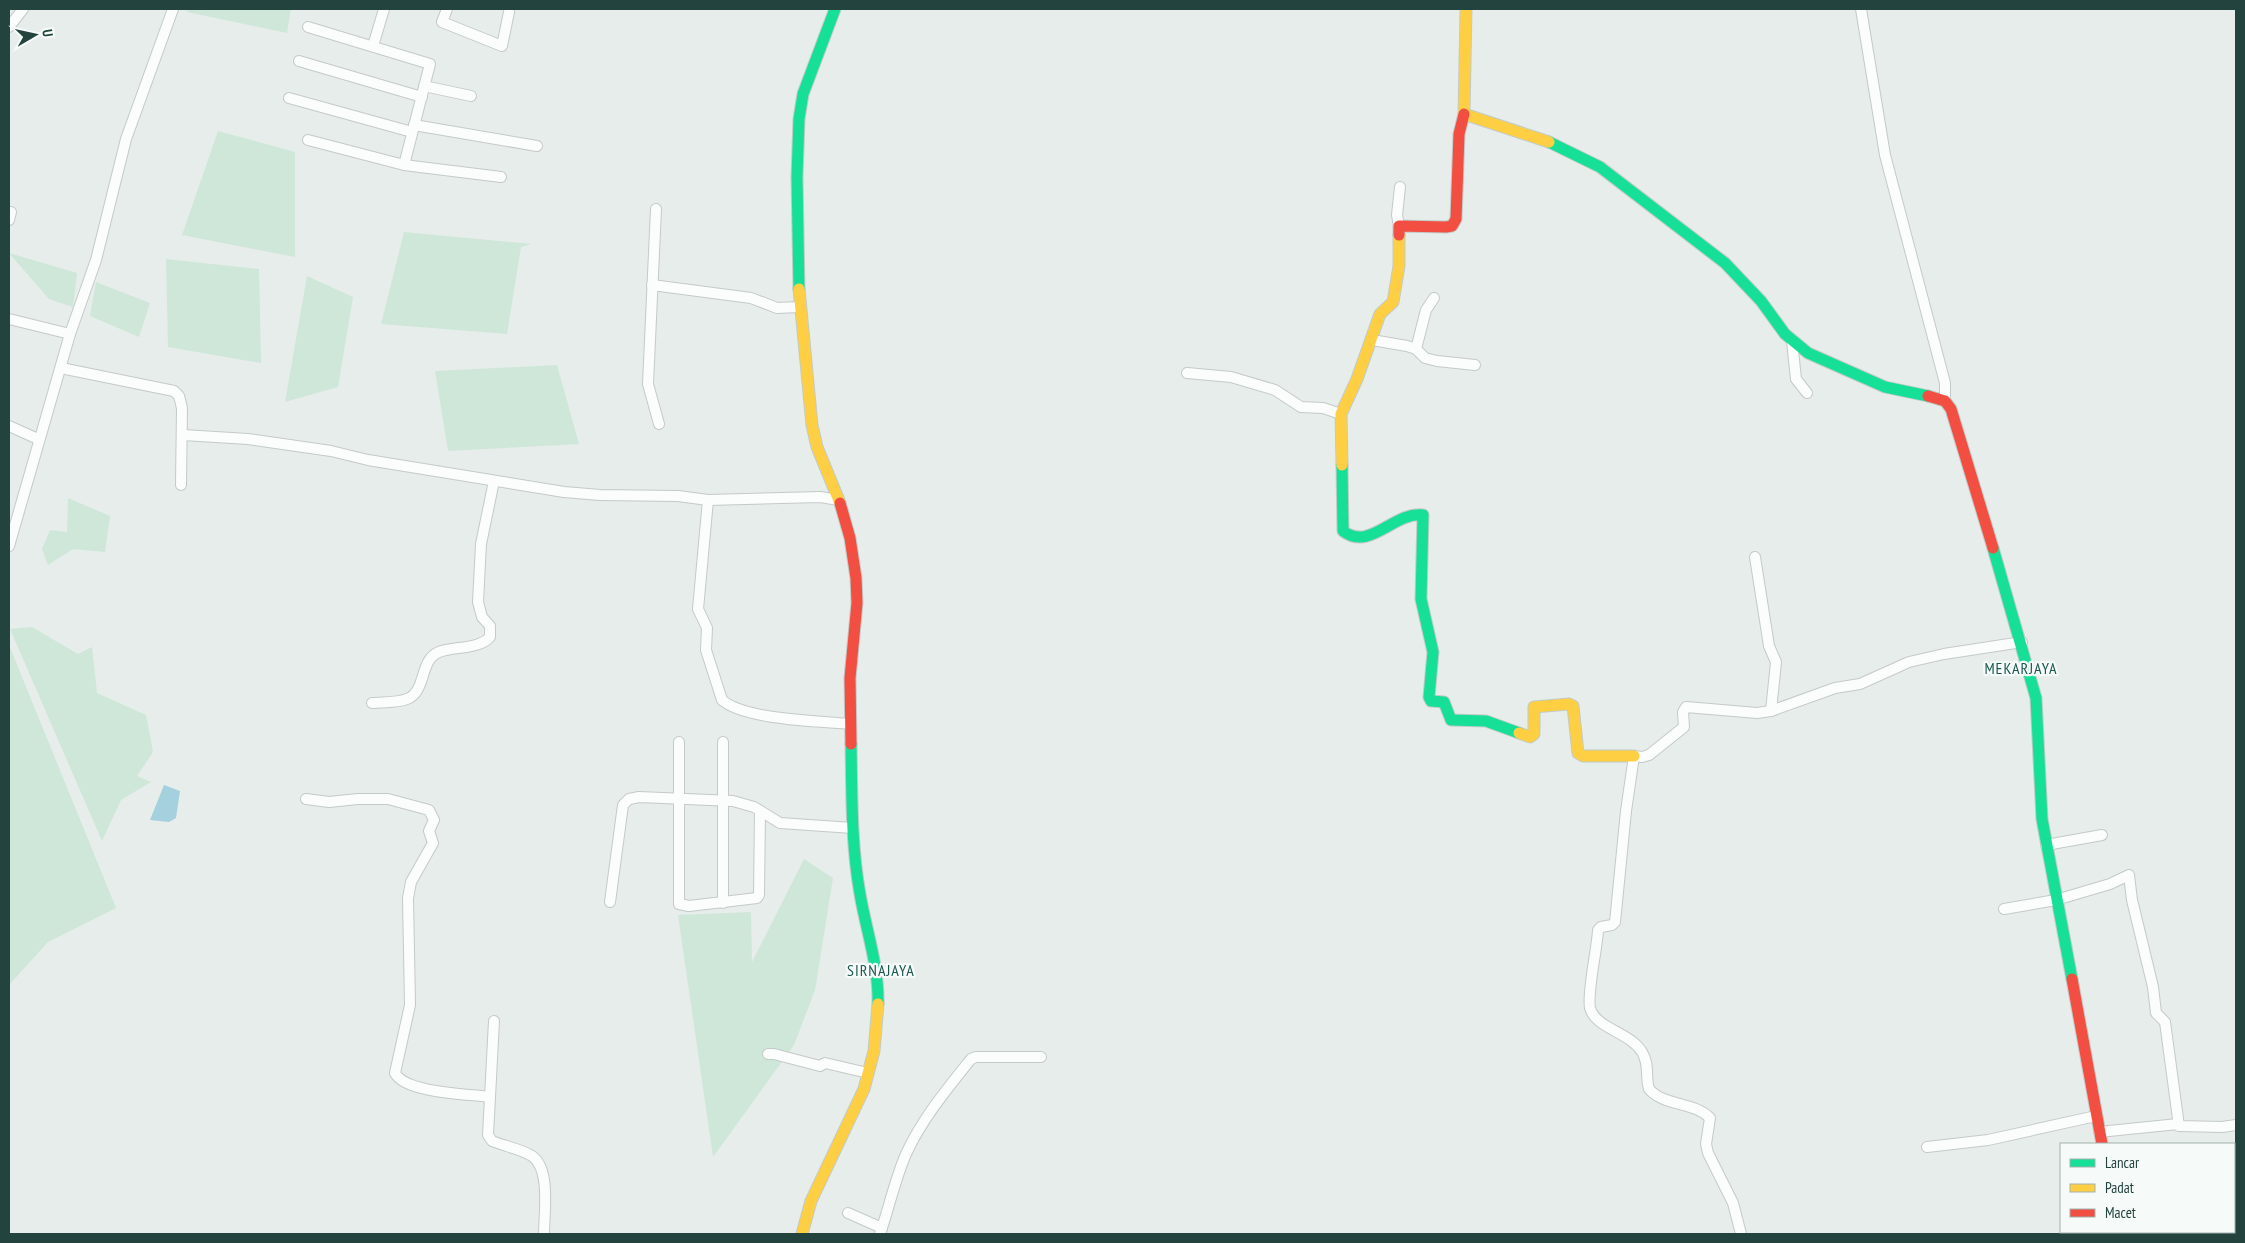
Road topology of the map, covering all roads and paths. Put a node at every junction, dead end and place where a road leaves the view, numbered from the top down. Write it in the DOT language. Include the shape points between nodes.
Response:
graph roads {
  1 [pos="23,9"];
  2 [pos="173,9"];
  3 [pos="384,9"];
  4 [pos="446,9"];
  5 [pos="835,9"];
  6 [pos="1466,9"];
  7 [pos="1861,9"];
  8 [pos="507,10"];
  9 [pos="9,27"];
  10 [pos="308,27"];
  11 [pos="373,46"];
  12 [pos="299,61"];
  13 [pos="424,86"];
  14 [pos="471,96"];
  15 [pos="422,97"];
  16 [pos="289,98"];
  17 [pos="1464,114"];
  18 [pos="413,128"];
  19 [pos="308,140"];
  20 [pos="537,146"];
  21 [pos="404,165"];
  22 [pos="501,177"];
  23 [pos="1400,187"];
  24 [pos="656,209"];
  25 [pos="1399,226"];
  26 [pos="652,285"];
  27 [pos="1434,298"];
  28 [pos="799,306"];
  29 [pos="9,319"];
  30 [pos="70,334"];
  31 [pos="1372,340"];
  32 [pos="1792,341"];
  33 [pos="1416,349"];
  34 [pos="1475,365"];
  35 [pos="61,368"];
  36 [pos="1187,373"];
  37 [pos="1807,393"];
  38 [pos="1945,401"];
  39 [pos="1341,414"];
  40 [pos="659,424"];
  41 [pos="9,426"];
  42 [pos="183,434"];
  43 [pos="38,439"];
  44 [pos="494,481"];
  45 [pos="181,485"];
  46 [pos="708,500"];
  47 [pos="839,500"];
  48 [pos="9,546"];
  49 [pos="1755,557"];
  50 [pos="2022,642"];
  51 [pos="372,704"];
  52 [pos="1771,711"];
  53 [pos="851,724"];
  54 [pos="679,742"];
  55 [pos="723,742"];
  56 [pos="1634,756"];
  57 [pos="306,799"];
  58 [pos="680,799"];
  59 [pos="724,800"];
  60 [pos="760,810"];
  61 [pos="852,828"];
  62 [pos="2102,836"];
  63 [pos="2046,844"];
  64 [pos="2056,900"];
  65 [pos="610,902"];
  66 [pos="723,903"];
  67 [pos="2004,909"];
  68 [pos="494,1021"];
  69 [pos="768,1054"];
  70 [pos="1041,1057"];
  71 [pos="868,1073"];
  72 [pos="490,1097"];
  73 [pos="2096,1116"];
  74 [pos="2178,1124"];
  75 [pos="2236,1125"];
  76 [pos="2099,1132"];
  77 [pos="2102,1143"];
  78 [pos="1927,1147"];
  79 [pos="848,1213"];
  80 [pos="881,1231"];
  81 [pos="544,1234"];
  82 [pos="802,1234"];
  83 [pos="1741,1234"];
  1 -- 9 [label="street"];
  2 -- 30 [label="street" via="126,140 96,260"];
  3 -- 11 [label="street"];
  4 -- 8 [label="street" via="442,22 502,46"];
  5 -- 28 [label="street" via="810,72 799,118"];
  6 -- 17 [label="street"];
  7 -- 38 [label="street" via="1886,155 1945,383"];
  10 -- 11 [label="street"];
  11 -- 13 [label="street" via="430,64"];
  12 -- 15 [label="street"];
  13 -- 14 [label="street"];
  13 -- 15 [label="street"];
  15 -- 18 [label="street"];
  16 -- 18 [label="street"];
  17 -- 25 [label="street" via="1456,219 1452,226"];
  17 -- 32 [label="street" via="1558,145 1600,167 1725,263"];
  18 -- 20 [label="street"];
  18 -- 21 [label="street"];
  19 -- 21 [label="street"];
  21 -- 22 [label="street"];
  23 -- 25 [label="street"];
  24 -- 26 [label="street"];
  25 -- 31 [label="street" via="1393,302 1380,314"];
  26 -- 28 [label="street" via="751,298 777,308"];
  26 -- 40 [label="street" via="648,384"];
  27 -- 33 [label="street" via="1426,310"];
  28 -- 47 [label="street" via="812,425 817,447"];
  29 -- 30 [label="street"];
  30 -- 35 [label="street"];
  31 -- 33 [label="street"];
  31 -- 39 [label="street"];
  32 -- 37 [label="street" via="1796,379"];
  32 -- 38 [label="street" via="1823,361 1885,387"];
  33 -- 34 [label="street" via="1425,358"];
  35 -- 42 [label="street" via="174,391 182,408"];
  35 -- 43 [label="street"];
  36 -- 39 [label="street" via="1231,377 1275,390 1301,406"];
  38 -- 50 [label="street" via="1956,417"];
  39 -- 56 [label="street" via="1343,531 1354,538 1369,536 1413,515 1423,515 1421,598 1433,646 1431,701 1444,702 1451,720 1486,721 1530,737 1534,734 1534,707 1569,704 1573,706 1578,753 1583,756"];
  41 -- 43 [label="street"];
  42 -- 44 [label="street" via="331,451"];
  42 -- 45 [label="street"];
  43 -- 48 [label="street"];
  44 -- 46 [label="street" via="600,495 656,495"];
  44 -- 51 [label="street" via="481,544 478,602 482,617 490,626 490,637 477,644 439,652 430,658 419,686 408,698"];
  46 -- 47 [label="street" via="820,497"];
  46 -- 53 [label="street" via="698,610 707,628 707,655 722,700 734,708 779,717"];
  47 -- 53 [label="street" via="850,538 857,590 850,678"];
  49 -- 52 [label="street" via="1769,646 1776,662"];
  50 -- 52 [label="street" via="1909,662 1860,684 1835,688"];
  50 -- 63 [label="street" via="2038,710 2040,803"];
  52 -- 56 [label="street" via="1757,714 1686,707 1684,727 1649,755"];
  53 -- 61 [label="street"];
  54 -- 58 [label="street"];
  55 -- 59 [label="street"];
  56 -- 83 [label="street" via="1615,922 1598,930 1590,1006 1596,1019 1631,1039 1642,1051 1648,1066 1650,1090 1658,1098 1684,1104 1710,1118 1706,1144 1708,1153 1733,1203"];
  57 -- 72 [label="street" via="329,802 358,798 388,799 432,813 434,820 429,831 432,843 411,882 408,898 410,1005 395,1072 398,1079 425,1089"];
  58 -- 59 [label="street"];
  58 -- 65 [label="street" via="638,797 622,805"];
  58 -- 66 [label="street" via="679,904"];
  59 -- 60 [label="street" via="746,803"];
  59 -- 66 [label="street"];
  60 -- 61 [label="street" via="780,823"];
  60 -- 66 [label="street" via="759,895 752,900"];
  61 -- 71 [label="street" via="856,872 875,960 878,1001 874,1051"];
  62 -- 63 [label="street"];
  63 -- 64 [label="street"];
  64 -- 67 [label="street"];
  64 -- 73 [label="street"];
  64 -- 74 [label="street" via="2110,884 2126,875 2130,877 2156,1014 2165,1022"];
  68 -- 72 [label="street"];
  69 -- 71 [label="street"];
  70 -- 80 [label="street" via="971,1059 948,1086 913,1140"];
  71 -- 82 [label="street" via="848,1125 811,1201"];
  72 -- 81 [label="street" via="489,1139 531,1155 541,1166"];
  73 -- 76 [label="street"];
  73 -- 78 [label="street" via="1988,1140"];
  74 -- 75 [label="street" via="2183,1128"];
  74 -- 76 [label="street"];
  76 -- 77 [label="street"];
  79 -- 80 [label="street"];
}
